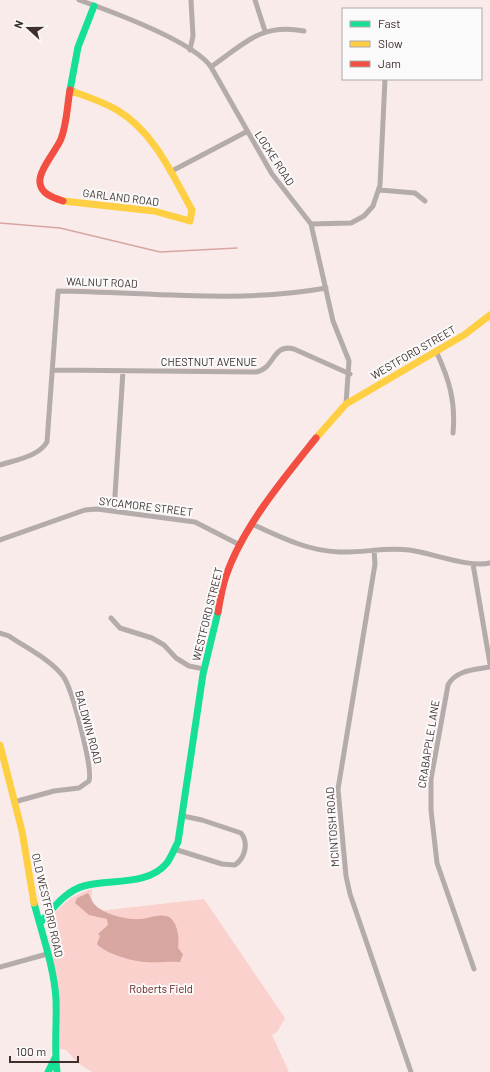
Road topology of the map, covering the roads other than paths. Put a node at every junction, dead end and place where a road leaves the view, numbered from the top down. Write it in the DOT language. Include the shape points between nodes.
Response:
graph roads {
  1 [pos="79,0"];
  2 [pos="191,0"];
  3 [pos="255,0"];
  4 [pos="94,6"];
  5 [pos="265,31"];
  6 [pos="304,31"];
  7 [pos="190,50"];
  8 [pos="211,68"];
  9 [pos="385,80"];
  10 [pos="70,90"];
  11 [pos="246,132"];
  12 [pos="170,172"];
  13 [pos="380,190"];
  14 [pos="425,201"];
  15 [pos="311,224"];
  16 [pos="326,288"];
  17 [pos="490,315"];
  18 [pos="436,351"];
  19 [pos="52,370"];
  20 [pos="123,371"];
  21 [pos="350,374"];
  22 [pos="346,404"];
  23 [pos="453,433"];
  24 [pos="0,465"];
  25 [pos="114,511"];
  26 [pos="252,524"];
  27 [pos="0,540"];
  28 [pos="240,545"];
  29 [pos="374,550"];
  30 [pos="490,563"];
  31 [pos="473,564"];
  32 [pos="111,618"];
  33 [pos="0,633"];
  34 [pos="490,666"];
  35 [pos="204,669"];
  36 [pos="0,745"];
  37 [pos="14,802"];
  38 [pos="183,816"];
  39 [pos="174,849"];
  40 [pos="40,923"];
  41 [pos="48,954"];
  42 [pos="0,967"];
  43 [pos="474,969"];
  44 [pos="55,1058"];
  45 [pos="48,1072"];
  46 [pos="57,1072"];
  47 [pos="411,1072"];
  1 -- 4 [label="street, LOCKE ROAD"];
  2 -- 7 [label="street" via="193,36"];
  3 -- 5 [label="street"];
  4 -- 7 [label="street, LOCKE ROAD" via="161,34"];
  4 -- 10 [label="main road, GARLAND ROAD" via="78,47"];
  5 -- 6 [label="street"];
  5 -- 8 [label="street"];
  7 -- 8 [label="street, LOCKE ROAD"];
  8 -- 11 [label="street, LOCKE ROAD"];
  9 -- 13 [label="street"];
  10 -- 12 [label="main road, GARLAND ROAD" via="125,115 146,134"];
  10 -- 12 [label="main road, GARLAND ROAD" via="62,138 40,175 43,191 53,198 64,201 154,210 190,221 192,210"];
  11 -- 12 [label="street"];
  11 -- 15 [label="street, LOCKE ROAD" via="284,192"];
  13 -- 14 [label="street" via="415,193"];
  13 -- 15 [label="street" via="373,206 358,220 345,224"];
  15 -- 16 [label="street, LOCKE ROAD"];
  16 -- 19 [label="street, WALNUT ROAD" via="295,294 244,296 58,291"];
  16 -- 21 [label="street, LOCKE ROAD" via="334,321 350,361"];
  17 -- 18 [label="main road, WESTFORD STREET" via="464,336"];
  18 -- 22 [label="main road, WESTFORD STREET"];
  18 -- 23 [label="street" via="448,377 452,394"];
  19 -- 20 [label="street, CHESTNUT AVENUE"];
  19 -- 24 [label="street, WALNUT ROAD" via="47,442 37,452"];
  20 -- 21 [label="street, CHESTNUT AVENUE" via="256,372 265,368 280,349 286,347"];
  20 -- 25 [label="street"];
  21 -- 22 [label="street, LOCKE ROAD"];
  22 -- 26 [label="main road, WESTFORD STREET" via="329,421"];
  25 -- 27 [label="street, SYCAMORE STREET" via="85,510"];
  25 -- 28 [label="street, SYCAMORE STREET" via="195,522"];
  26 -- 28 [label="main road, WESTFORD STREET"];
  26 -- 29 [label="street" via="312,548 340,552"];
  28 -- 35 [label="main road, WESTFORD STREET" via="226,576"];
  29 -- 31 [label="street" via="410,550"];
  29 -- 47 [label="street, MCINTOSH ROAD" via="375,564 338,794 350,894"];
  30 -- 31 [label="street"];
  31 -- 34 [label="street"];
  32 -- 35 [label="street" via="120,628 152,638 164,645 176,658 189,666"];
  33 -- 37 [label="street, BALDWIN ROAD" via="9,636 55,668 63,677 74,704 91,775 89,782 79,788 54,791"];
  34 -- 43 [label="street, CRABAPPLE LANE" via="458,674 448,685 430,791 437,863"];
  35 -- 38 [label="main road, WESTFORD STREET"];
  36 -- 37 [label="main road, OLD WESTFORD ROAD"];
  37 -- 40 [label="main road, OLD WESTFORD ROAD"];
  38 -- 39 [label="main road, WESTFORD STREET" via="178,842"];
  38 -- 39 [label="street" via="241,833 246,844 239,862 234,865 222,864"];
  39 -- 40 [label="main road, WESTFORD STREET" via="166,864 150,875 84,886 71,892 60,900"];
  40 -- 41 [label="main road, OLD WESTFORD ROAD"];
  41 -- 42 [label="street"];
  41 -- 44 [label="main road, OLD WESTFORD ROAD" via="56,999"];
  44 -- 45 [label="main road"];
  44 -- 46 [label="main road, OLD WESTFORD ROAD"];
}
